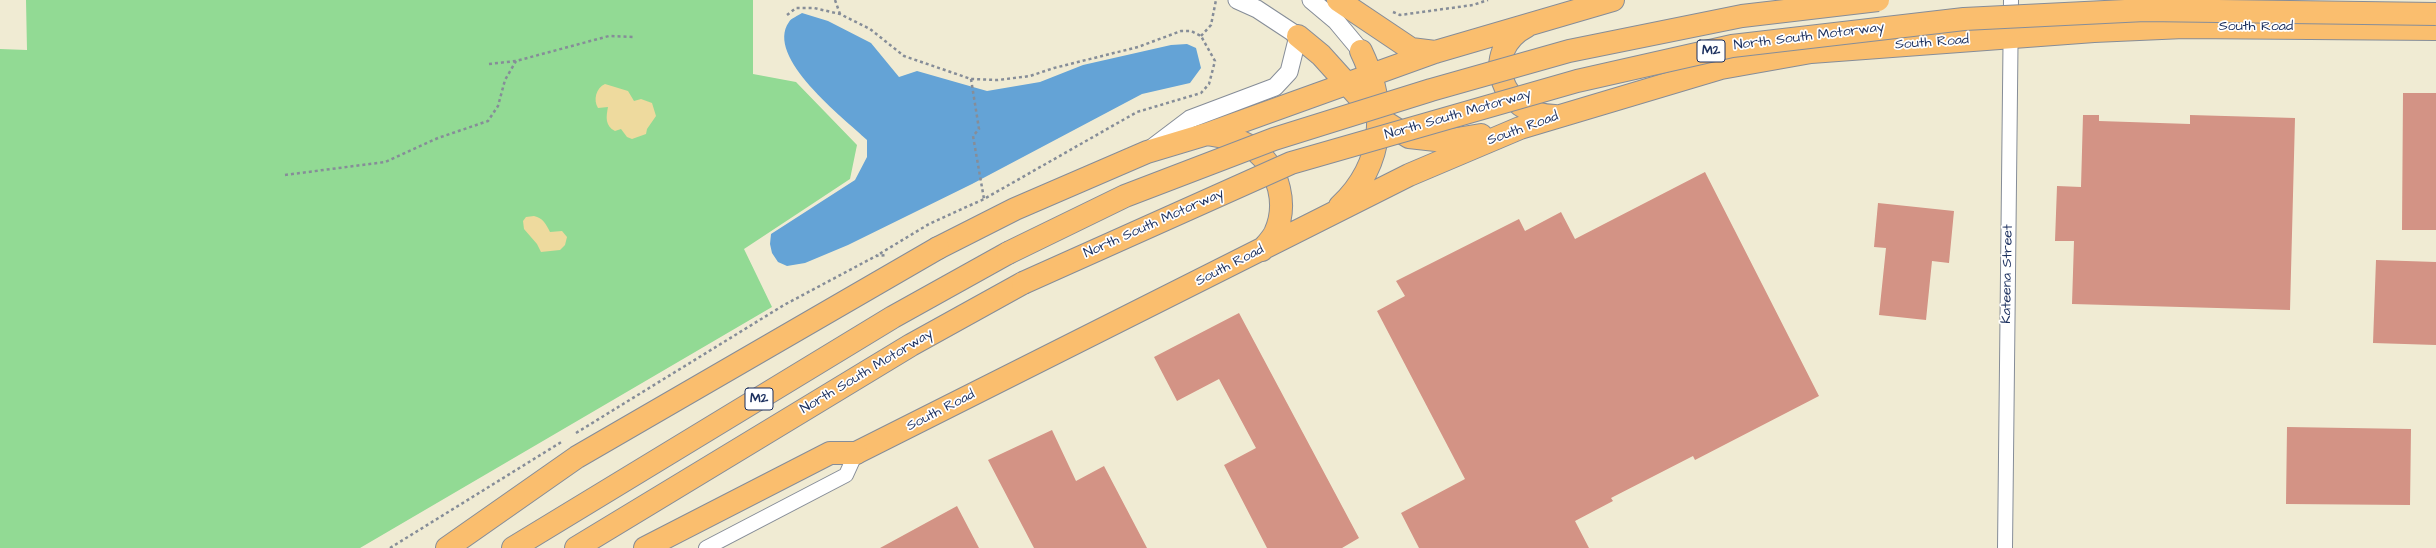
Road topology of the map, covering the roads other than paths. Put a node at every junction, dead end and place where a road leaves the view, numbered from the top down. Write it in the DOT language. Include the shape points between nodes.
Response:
graph roads {
  1 [pos="1237,0"];
  2 [pos="1311,0"];
  3 [pos="1338,0"];
  4 [pos="1612,0"];
  5 [pos="1878,0"];
  6 [pos="2011,0"];
  7 [pos="2310,0"];
  8 [pos="1257,5"];
  9 [pos="2436,14"];
  10 [pos="1533,22"];
  11 [pos="2390,29"];
  12 [pos="2436,29"];
  13 [pos="1298,36"];
  14 [pos="2011,38"];
  15 [pos="1361,51"];
  16 [pos="1435,52"];
  17 [pos="1372,75"];
  18 [pos="1347,84"];
  19 [pos="1556,116"];
  20 [pos="1378,117"];
  21 [pos="1520,128"];
  22 [pos="1207,134"];
  23 [pos="1147,152"];
  24 [pos="1262,250"];
  25 [pos="856,454"];
  26 [pos="448,548"];
  27 [pos="513,548"];
  28 [pos="576,548"];
  29 [pos="645,548"];
  30 [pos="706,548"];
  31 [pos="2006,548"];
  1 -- 8 [label="street"];
  2 -- 15 [label="street" via="1336,21"];
  3 -- 16 [label="highway" via="1411,49"];
  4 -- 10 [label="highway"];
  5 -- 27 [label="highway, North South Motorway / M2, bridge" via="1742,16 1569,51 1431,90 1274,139 1133,193 1008,253 893,317"];
  6 -- 14 [label="street, Kateena Street"];
  7 -- 11 [label="highway" via="2328,16"];
  8 -- 13 [label="street"];
  9 -- 28 [label="highway, North South Motorway / M2, bridge" via="2146,10 1964,19 1732,46 1577,81 1291,163 1023,283 910,344"];
  10 -- 16 [label="highway"];
  10 -- 19 [label="highway" via="1519,30 1508,42 1502,57 1501,73 1505,88 1514,102 1527,111 1542,116"];
  11 -- 12 [label="highway, South Road"];
  11 -- 14 [label="highway, South Road" via="2184,27"];
  13 -- 18 [label="highway" via="1321,55"];
  13 -- 23 [label="street" via="1289,72 1275,87 1190,119"];
  14 -- 19 [label="highway, South Road" via="1811,52 1721,68"];
  14 -- 31 [label="street, Kateena Street"];
  15 -- 17 [label="highway"];
  16 -- 17 [label="highway"];
  17 -- 18 [label="highway"];
  17 -- 20 [label="highway"];
  18 -- 20 [label="highway"];
  18 -- 22 [label="highway"];
  19 -- 21 [label="highway, South Road"];
  20 -- 21 [label="highway" via="1409,137 1426,140 1445,141"];
  20 -- 24 [label="highway" via="1376,148 1362,178 1346,200 1331,214"];
  21 -- 24 [label="highway, South Road" via="1409,174"];
  22 -- 23 [label="highway"];
  22 -- 24 [label="highway" via="1235,140 1256,150 1271,168 1280,189 1281,212 1275,233"];
  23 -- 26 [label="highway" via="1008,212 938,248 576,457"];
  24 -- 25 [label="highway, South Road"];
  25 -- 29 [label="highway" via="830,453"];
  25 -- 30 [label="street" via="846,475"];
}
